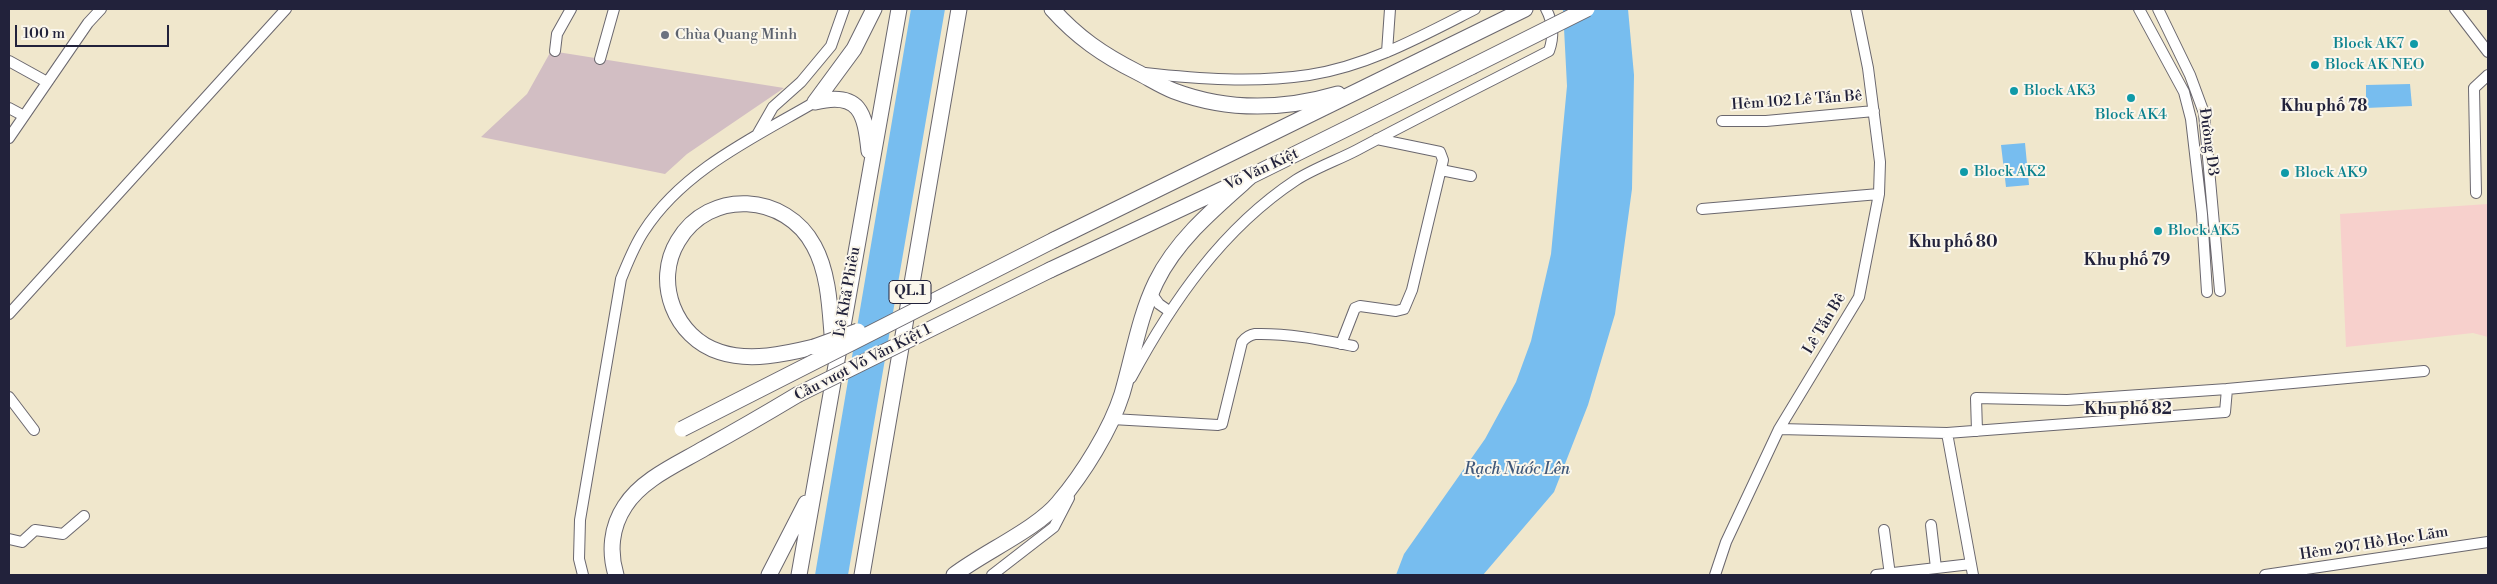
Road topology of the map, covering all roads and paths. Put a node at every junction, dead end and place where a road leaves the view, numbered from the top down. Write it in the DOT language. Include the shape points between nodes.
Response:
graph roads {
  1 [pos="101,9"];
  2 [pos="286,9"];
  3 [pos="570,9"];
  4 [pos="614,9"];
  5 [pos="844,9"];
  6 [pos="874,9"];
  7 [pos="899,9"];
  8 [pos="959,9"];
  9 [pos="1052,9"];
  10 [pos="1390,9"];
  11 [pos="1475,9"];
  12 [pos="1526,9"];
  13 [pos="1546,9"];
  14 [pos="1587,9"];
  15 [pos="1856,9"];
  16 [pos="2139,9"];
  17 [pos="2158,9"];
  18 [pos="2454,9"];
  19 [pos="555,51"];
  20 [pos="1387,52"];
  21 [pos="2488,52"];
  22 [pos="600,59"];
  23 [pos="9,61"];
  24 [pos="1138,72"];
  25 [pos="2488,75"];
  26 [pos="1187,77"];
  27 [pos="47,82"];
  28 [pos="1370,84"];
  29 [pos="1186,94"];
  30 [pos="815,102"];
  31 [pos="9,108"];
  32 [pos="1874,111"];
  33 [pos="24,116"];
  34 [pos="1722,121"];
  35 [pos="756,136"];
  36 [pos="9,138"];
  37 [pos="1377,140"];
  38 [pos="871,170"];
  39 [pos="1441,170"];
  40 [pos="1251,176"];
  41 [pos="1471,176"];
  42 [pos="2476,193"];
  43 [pos="1879,194"];
  44 [pos="1702,210"];
  45 [pos="1054,240"];
  46 [pos="1050,270"];
  47 [pos="2220,291"];
  48 [pos="2207,292"];
  49 [pos="1152,293"];
  50 [pos="1169,311"];
  51 [pos="9,314"];
  52 [pos="1341,344"];
  53 [pos="1353,346"];
  54 [pos="835,362"];
  55 [pos="2424,371"];
  56 [pos="2227,389"];
  57 [pos="1121,395"];
  58 [pos="9,397"];
  59 [pos="1112,419"];
  60 [pos="682,429"];
  61 [pos="1779,429"];
  62 [pos="34,430"];
  63 [pos="1976,431"];
  64 [pos="1947,433"];
  65 [pos="1089,459"];
  66 [pos="811,493"];
  67 [pos="84,516"];
  68 [pos="1931,525"];
  69 [pos="1884,530"];
  70 [pos="9,538"];
  71 [pos="2488,542"];
  72 [pos="1971,564"];
  73 [pos="1936,568"];
  74 [pos="1890,574"];
  75 [pos="583,575"];
  76 [pos="616,575"];
  77 [pos="769,575"];
  78 [pos="798,575"];
  79 [pos="862,575"];
  80 [pos="954,575"];
  81 [pos="992,575"];
  82 [pos="1715,575"];
  83 [pos="1876,575"];
  84 [pos="1973,575"];
  85 [pos="2265,575"];
  1 -- 27 [label="street"];
  2 -- 51 [label="street"];
  3 -- 19 [label="street" via="557,34"];
  4 -- 22 [label="street"];
  5 -- 35 [label="street" via="831,46 801,82 773,107"];
  6 -- 30 [label="highway" via="854,49"];
  7 -- 38 [label="highway, Lê Khả Phiêu"];
  8 -- 79 [label="highway, QL.1"];
  9 -- 24 [label="highway" via="1080,38 1103,55"];
  10 -- 20 [label="street"];
  11 -- 20 [label="street"];
  12 -- 28 [label="highway, Võ Văn Kiệt"];
  13 -- 37 [label="street" via="1553,41 1549,52"];
  14 -- 40 [label="highway, Võ Văn Kiệt, bridge"];
  15 -- 32 [label="street, Lê Tấn Bê"];
  16 -- 48 [label="street, Đường D3" via="2184,92 2191,119"];
  17 -- 47 [label="street, Đường D3" via="2190,75 2204,113"];
  18 -- 21 [label="street"];
  20 -- 26 [label="street" via="1309,75 1227,79"];
  23 -- 27 [label="street"];
  24 -- 26 [label="street"];
  24 -- 29 [label="highway"];
  25 -- 42 [label="street" via="2474,88"];
  26 -- 29 [label="street" via="1182,85"];
  27 -- 33 [label="street"];
  28 -- 29 [label="highway" via="1294,104 1258,107 1230,105"];
  28 -- 45 [label="highway, Võ Văn Kiệt"];
  30 -- 35 [label="street"];
  30 -- 38 [label="highway" via="830,98 846,100 861,112 866,124"];
  31 -- 33 [label="street"];
  32 -- 34 [label="street, Hẻm 102 Lê Tấn Bê" via="1766,121"];
  32 -- 43 [label="street, Lê Tấn Bê" via="1880,162"];
  33 -- 36 [label="street"];
  35 -- 75 [label="street" via="694,176 644,229 633,248 621,279 580,520 579,559"];
  37 -- 39 [label="street" via="1440,152 1443,155"];
  37 -- 50 [label="street" via="1297,180 1260,209 1203,266"];
  38 -- 54 [label="highway, Lê Khả Phiêu"];
  39 -- 41 [label="street"];
  39 -- 52 [label="street" via="1412,290 1404,308 1396,311 1355,308"];
  40 -- 46 [label="highway, Võ Văn Kiệt"];
  40 -- 49 [label="highway" via="1187,237"];
  43 -- 44 [label="street"];
  43 -- 61 [label="street, Lê Tấn Bê" via="1860,297"];
  45 -- 54 [label="highway, bridge" via="886,319 814,346 757,357 722,353 694,337 673,309 668,292 670,259 685,230 706,212 730,203 769,206 796,222 815,246 826,285"];
  45 -- 60 [label="highway, bridge"];
  46 -- 76 [label="highway, Cầu vượt Võ Văn Kiệt 1, bridge" via="798,395 676,462 648,482 625,506 614,528 612,562"];
  49 -- 50 [label="street"];
  49 -- 57 [label="highway"];
  50 -- 57 [label="street"];
  52 -- 53 [label="street"];
  52 -- 59 [label="street" via="1246,336 1222,424"];
  54 -- 66 [label="highway, Lê Khả Phiêu"];
  55 -- 56 [label="street"];
  56 -- 63 [label="street" via="2225,412"];
  56 -- 63 [label="street" via="2067,400 1976,398"];
  57 -- 59 [label="highway"];
  58 -- 62 [label="street"];
  59 -- 65 [label="highway"];
  61 -- 64 [label="street"];
  61 -- 82 [label="street, Lê Tấn Bê" via="1726,542"];
  63 -- 64 [label="street"];
  64 -- 72 [label="street"];
  65 -- 80 [label="highway" via="1059,503"];
  65 -- 81 [label="street" via="1054,528"];
  66 -- 77 [label="highway"];
  66 -- 78 [label="highway, Lê Khả Phiêu"];
  67 -- 70 [label="street" via="63,534 35,530 22,542"];
  68 -- 73 [label="street"];
  69 -- 74 [label="street"];
  71 -- 85 [label="street, Hẻm 207 Hồ Học Lãm"];
  72 -- 73 [label="street"];
  72 -- 84 [label="street"];
  73 -- 74 [label="street"];
  74 -- 83 [label="street"];
}
